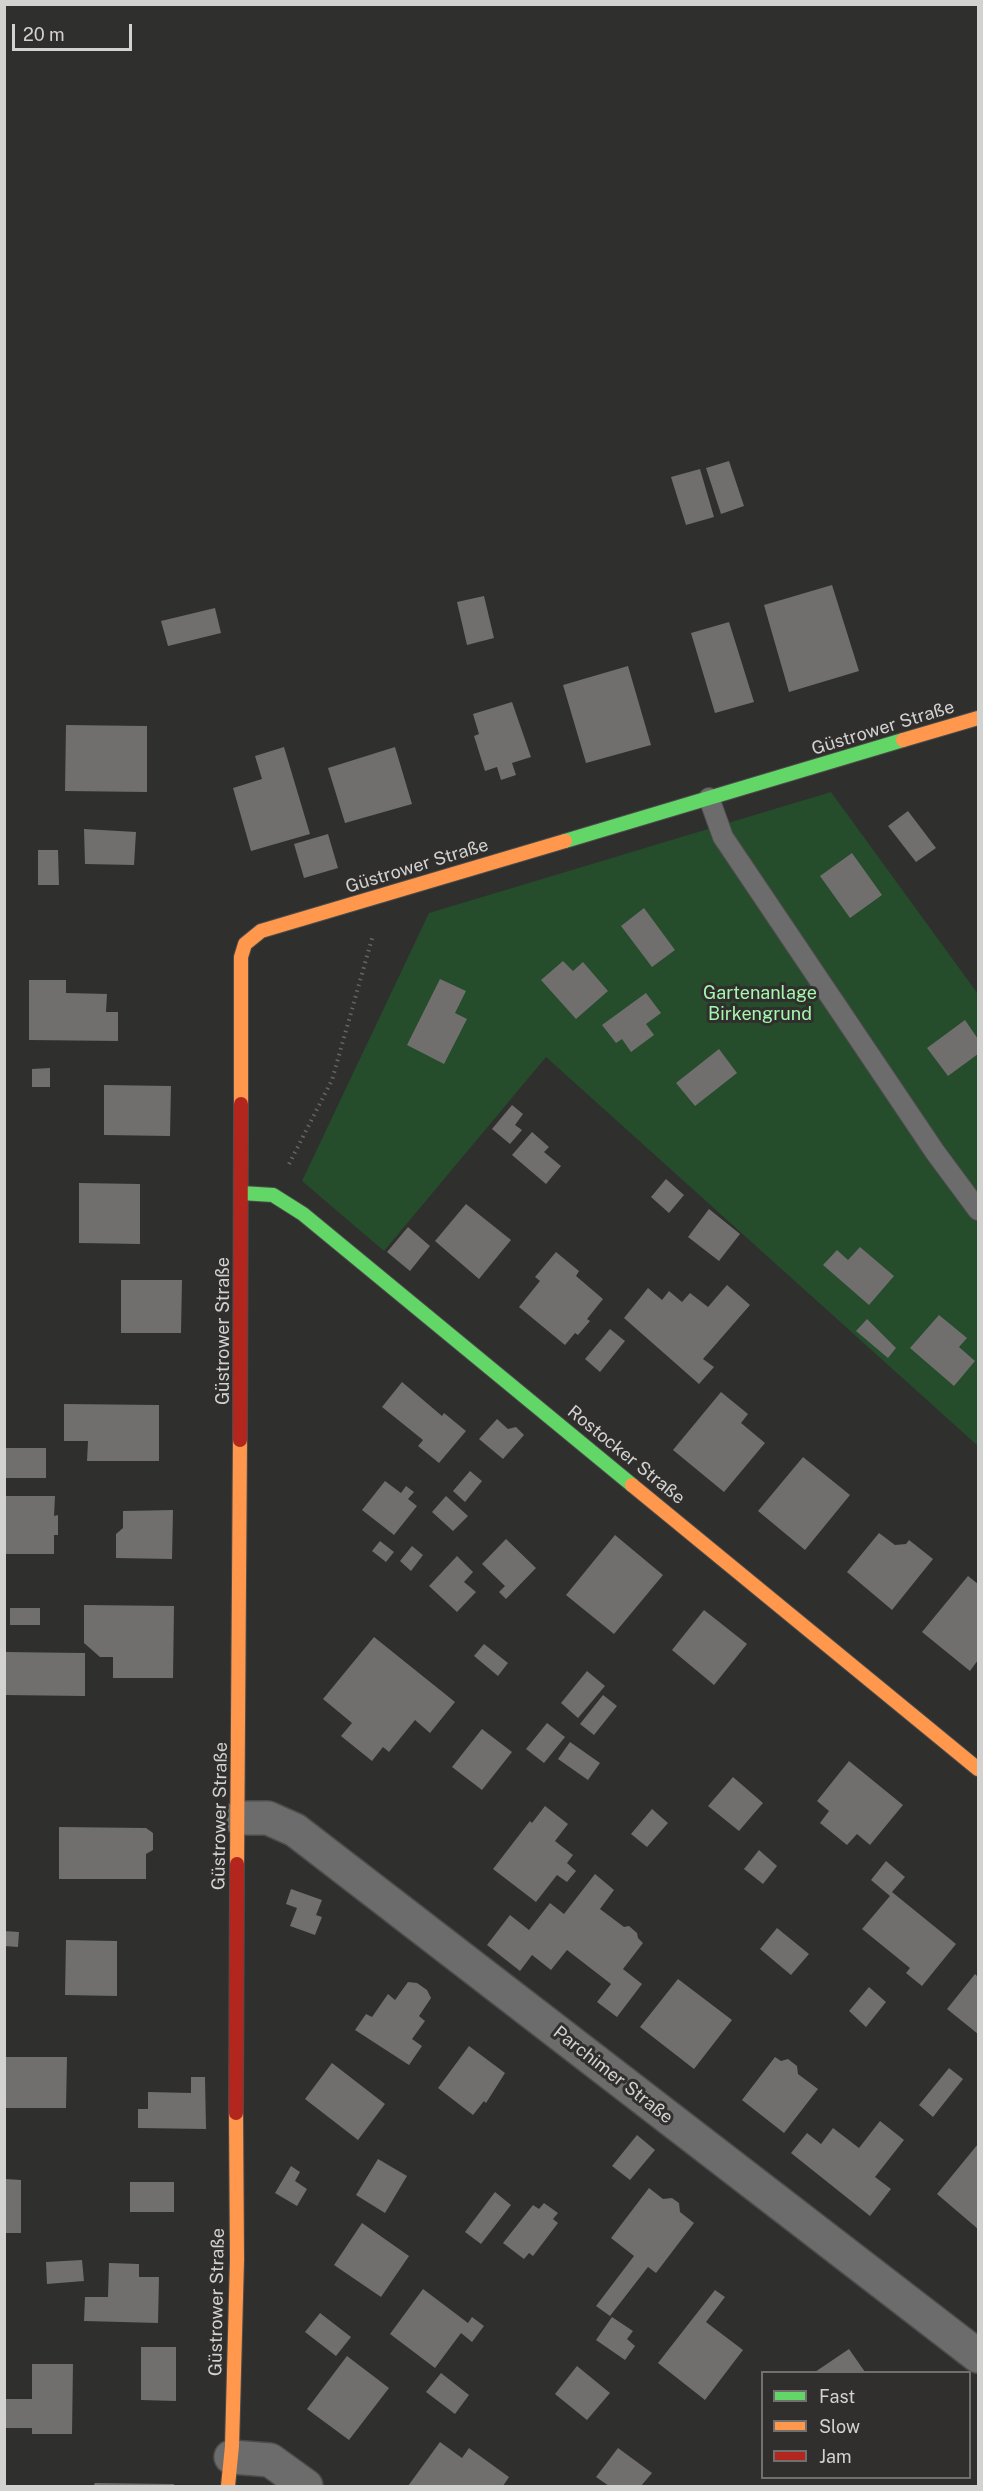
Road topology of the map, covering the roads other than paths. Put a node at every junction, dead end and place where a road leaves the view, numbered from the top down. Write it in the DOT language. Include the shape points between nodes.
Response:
graph roads {
  1 [pos="978,718"];
  2 [pos="709,798"];
  3 [pos="241,1193"];
  4 [pos="978,1210"];
  5 [pos="978,1769"];
  6 [pos="239,1818"];
  7 [pos="978,2356"];
  8 [pos="230,2472"];
  9 [pos="306,2487"];
  1 -- 2 [label="street, Güstrower Straße"];
  2 -- 3 [label="street, Güstrower Straße" via="261,931 245,944 241,957"];
  2 -- 4 [label="lane" via="723,837"];
  3 -- 5 [label="street, Rostocker Straße" via="273,1195 303,1214"];
  3 -- 6 [label="street, Güstrower Straße"];
  6 -- 7 [label="street, Parchimer Straße" via="268,1818 295,1830"];
  6 -- 8 [label="street, Güstrower Straße" via="235,2038 237,2259"];
  8 -- 9 [label="street" via="270,2460"];
}
